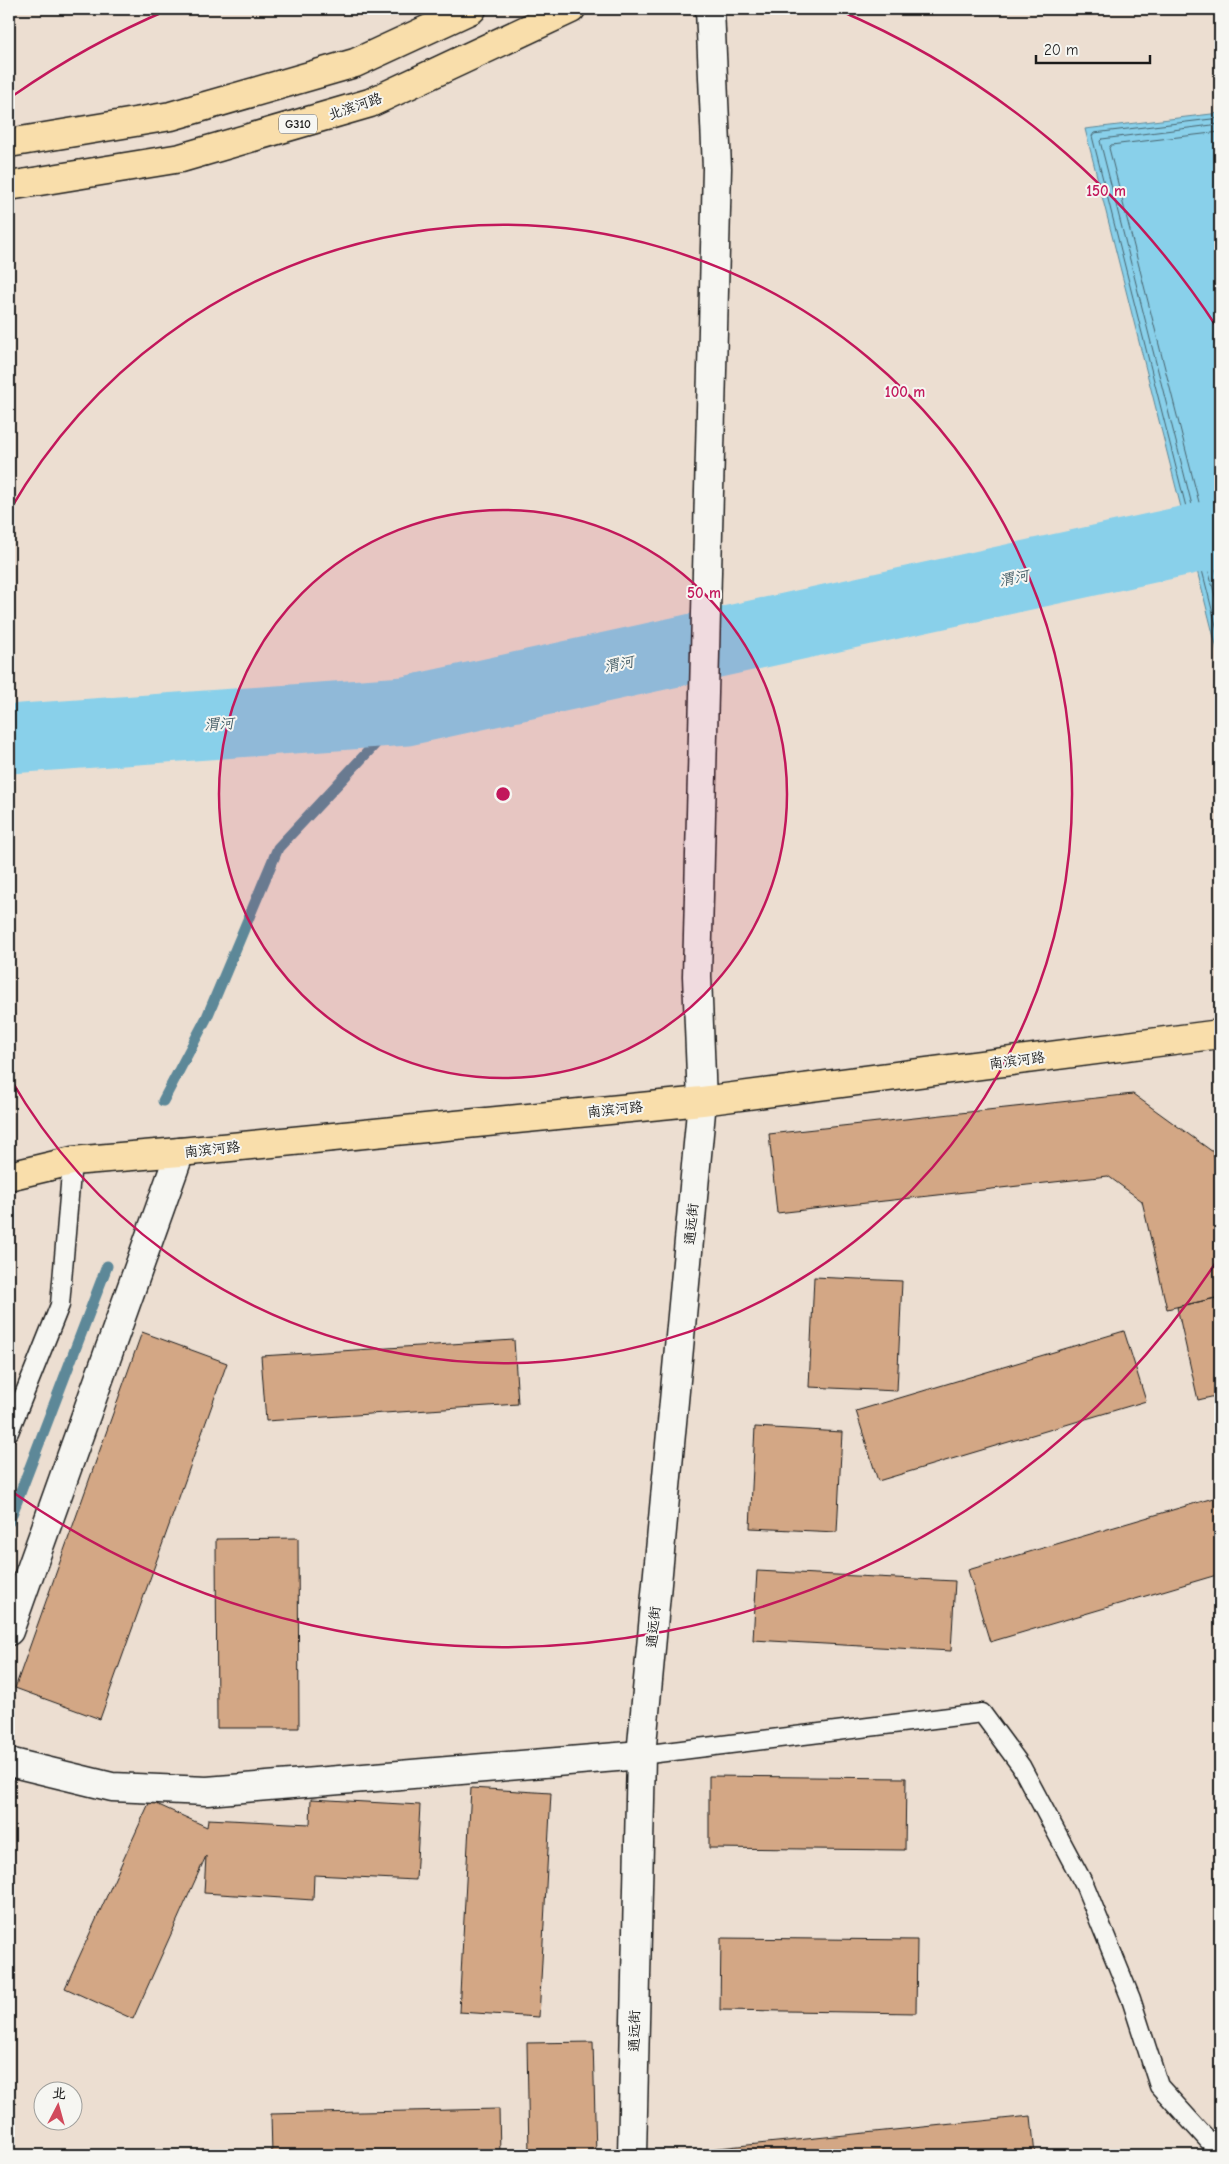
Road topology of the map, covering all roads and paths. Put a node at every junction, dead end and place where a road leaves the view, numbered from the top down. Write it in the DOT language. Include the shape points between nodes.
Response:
graph roads {
  1 [pos="472,9"];
  2 [pos="571,9"];
  3 [pos="710,9"];
  4 [pos="9,142"];
  5 [pos="9,186"];
  6 [pos="1220,1034"];
  7 [pos="702,1100"];
  8 [pos="180,1152"];
  9 [pos="72,1161"];
  10 [pos="9,1176"];
  11 [pos="9,1432"];
  12 [pos="9,1631"];
  13 [pos="641,1755"];
  14 [pos="9,1762"];
  15 [pos="1220,2144"];
  16 [pos="632,2155"];
  1 -- 4 [label="main road" via="355,63 291,82 171,116"];
  2 -- 5 [label="main road, 北滨河路 / G310" via="370,103 181,158"];
  3 -- 7 [label="street, 通远街" via="717,168 698,976"];
  6 -- 7 [label="main road, 南滨河路"];
  7 -- 8 [label="main road, 南滨河路"];
  7 -- 13 [label="street, 通远街"];
  8 -- 9 [label="main road, 南滨河路"];
  8 -- 12 [label="street"];
  9 -- 10 [label="main road, 南滨河路"];
  9 -- 11 [label="lane" via="60,1305"];
  13 -- 14 [label="street" via="207,1791 112,1787"];
  13 -- 15 [label="lane" via="982,1713 1022,1766 1085,1886 1131,1999 1159,2086 1208,2140"];
  13 -- 16 [label="street, 通远街"];
}
